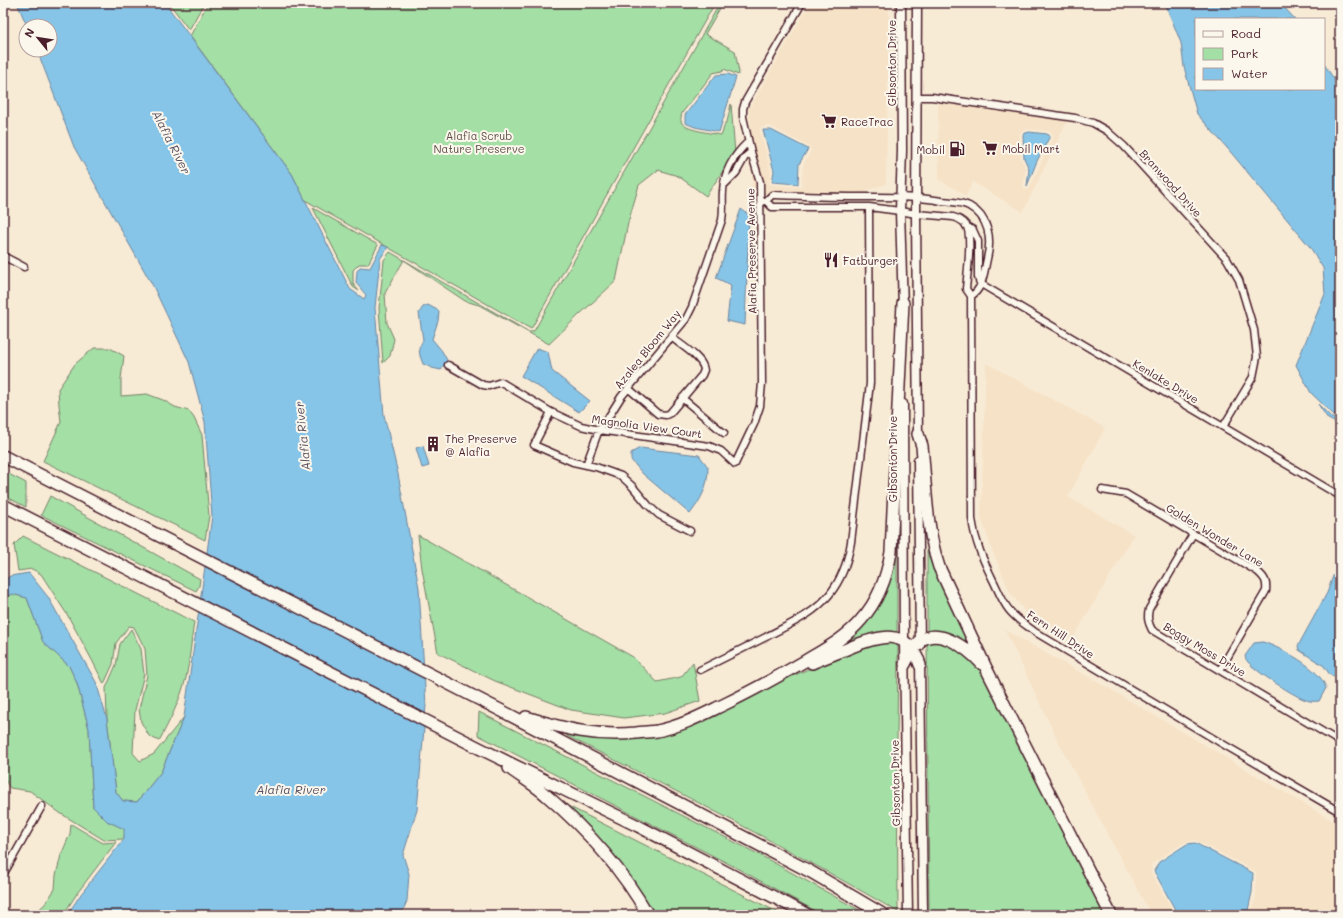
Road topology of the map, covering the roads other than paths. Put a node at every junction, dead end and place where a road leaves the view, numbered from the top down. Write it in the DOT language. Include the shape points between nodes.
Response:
graph roads {
  1 [pos="802,3"];
  2 [pos="901,3"];
  3 [pos="913,3"];
  4 [pos="917,3"];
  5 [pos="917,21"];
  6 [pos="917,97"];
  7 [pos="748,142"];
  8 [pos="751,152"];
  9 [pos="724,185"];
  10 [pos="902,196"];
  11 [pos="916,197"];
  12 [pos="763,201"];
  13 [pos="869,207"];
  14 [pos="900,211"];
  15 [pos="916,214"];
  16 [pos="966,226"];
  17 [pos="3,256"];
  18 [pos="24,268"];
  19 [pos="981,284"];
  20 [pos="972,296"];
  21 [pos="903,303"];
  22 [pos="671,337"];
  23 [pos="448,365"];
  24 [pos="628,388"];
  25 [pos="682,398"];
  26 [pos="551,412"];
  27 [pos="1223,428"];
  28 [pos="599,430"];
  29 [pos="724,433"];
  30 [pos="918,434"];
  31 [pos="3,456"];
  32 [pos="735,464"];
  33 [pos="586,465"];
  34 [pos="1102,490"];
  35 [pos="1340,496"];
  36 [pos="3,505"];
  37 [pos="690,531"];
  38 [pos="1194,534"];
  39 [pos="904,641"];
  40 [pos="916,645"];
  41 [pos="904,664"];
  42 [pos="920,665"];
  43 [pos="700,670"];
  44 [pos="988,670"];
  45 [pos="1220,670"];
  46 [pos="778,677"];
  47 [pos="502,711"];
  48 [pos="1340,742"];
  49 [pos="484,750"];
  50 [pos="42,806"];
  51 [pos="1340,812"];
  52 [pos="3,875"];
  53 [pos="648,915"];
  54 [pos="808,915"];
  55 [pos="884,915"];
  56 [pos="908,915"];
  57 [pos="923,915"];
  58 [pos="1111,915"];
  1 -- 7 [label="street, Alafia Preserve Avenue" via="742,109"];
  2 -- 10 [label="main road, Gibsonton Drive"];
  3 -- 5 [label="main road"];
  4 -- 5 [label="main road"];
  5 -- 6 [label="main road"];
  6 -- 11 [label="main road"];
  6 -- 27 [label="street, Branwood Drive" via="1068,117 1093,123 1124,146 1227,259 1239,280 1254,330 1257,357 1253,377"];
  7 -- 8 [label="street, Alafia Preserve Avenue"];
  7 -- 9 [label="street, Azalea Bloom Way" via="738,151 728,168"];
  8 -- 9 [label="street"];
  8 -- 12 [label="street, Alafia Preserve Avenue"];
  9 -- 22 [label="street, Azalea Bloom Way" via="722,220 697,296 686,319"];
  10 -- 11 [label="street"];
  10 -- 12 [label="street" via="772,195"];
  10 -- 14 [label="main road, Gibsonton Drive"];
  11 -- 15 [label="main road"];
  11 -- 19 [label="street" via="968,206 986,223 990,240 989,253"];
  12 -- 13 [label="street" via="772,207"];
  12 -- 32 [label="street, Alafia Preserve Avenue" via="760,406"];
  13 -- 14 [label="street"];
  13 -- 43 [label="street" via="870,383 851,542 844,571 828,596 799,620"];
  14 -- 15 [label="street"];
  14 -- 21 [label="main road, Gibsonton Drive"];
  15 -- 16 [label="street" via="958,218"];
  15 -- 30 [label="main road"];
  16 -- 19 [label="street" via="973,230 978,240 978,277"];
  16 -- 20 [label="street, Fern Hill Drive" via="969,236 966,289"];
  17 -- 18 [label="street"];
  19 -- 20 [label="street" via="978,292"];
  19 -- 27 [label="street, Kenlake Drive"];
  20 -- 51 [label="street, Fern Hill Drive" via="972,519 974,536 1001,598 1021,622 1035,632"];
  21 -- 39 [label="main road, Gibsonton Drive"];
  21 -- 46 [label="highway" via="893,526 886,576 876,600 861,621 832,645"];
  22 -- 24 [label="street, Azalea Bloom Way"];
  22 -- 25 [label="street" via="698,358 704,367 702,375"];
  23 -- 26 [label="street, Magnolia View Court" via="483,385 502,382"];
  24 -- 25 [label="street" via="662,415 670,413"];
  24 -- 28 [label="street, Azalea Bloom Way"];
  25 -- 29 [label="street"];
  26 -- 28 [label="street, Magnolia View Court" via="581,426"];
  26 -- 33 [label="street" via="534,445"];
  27 -- 35 [label="street, Kenlake Drive"];
  28 -- 32 [label="street, Magnolia View Court" via="698,443 721,451"];
  28 -- 33 [label="street, Azalea Bloom Way"];
  30 -- 40 [label="main road"];
  30 -- 44 [label="highway" via="922,446 934,554"];
  31 -- 47 [label="highway"];
  33 -- 37 [label="street" via="621,476 659,515"];
  34 -- 38 [label="street, Golden Wonder Lane" via="1126,494"];
  36 -- 49 [label="highway"];
  38 -- 45 [label="street, Golden Wonder Lane" via="1258,572 1267,584 1266,591"];
  38 -- 45 [label="street, Boggy Moss Drive" via="1149,609 1148,623 1152,630"];
  39 -- 40 [label="highway"];
  39 -- 41 [label="main road, Gibsonton Drive"];
  39 -- 46 [label="highway" via="885,637 869,640"];
  40 -- 41 [label="highway"];
  40 -- 42 [label="highway"];
  40 -- 44 [label="highway" via="925,638 949,639 974,656"];
  41 -- 56 [label="main road, Gibsonton Drive"];
  42 -- 57 [label="main road"];
  44 -- 58 [label="highway"];
  45 -- 48 [label="street, Boggy Moss Drive"];
  46 -- 47 [label="highway" via="689,722 656,731 597,734"];
  47 -- 55 [label="highway" via="811,872"];
  49 -- 53 [label="highway" via="545,794 592,838 616,866"];
  49 -- 54 [label="highway" via="638,826"];
  50 -- 52 [label="street"];
}
